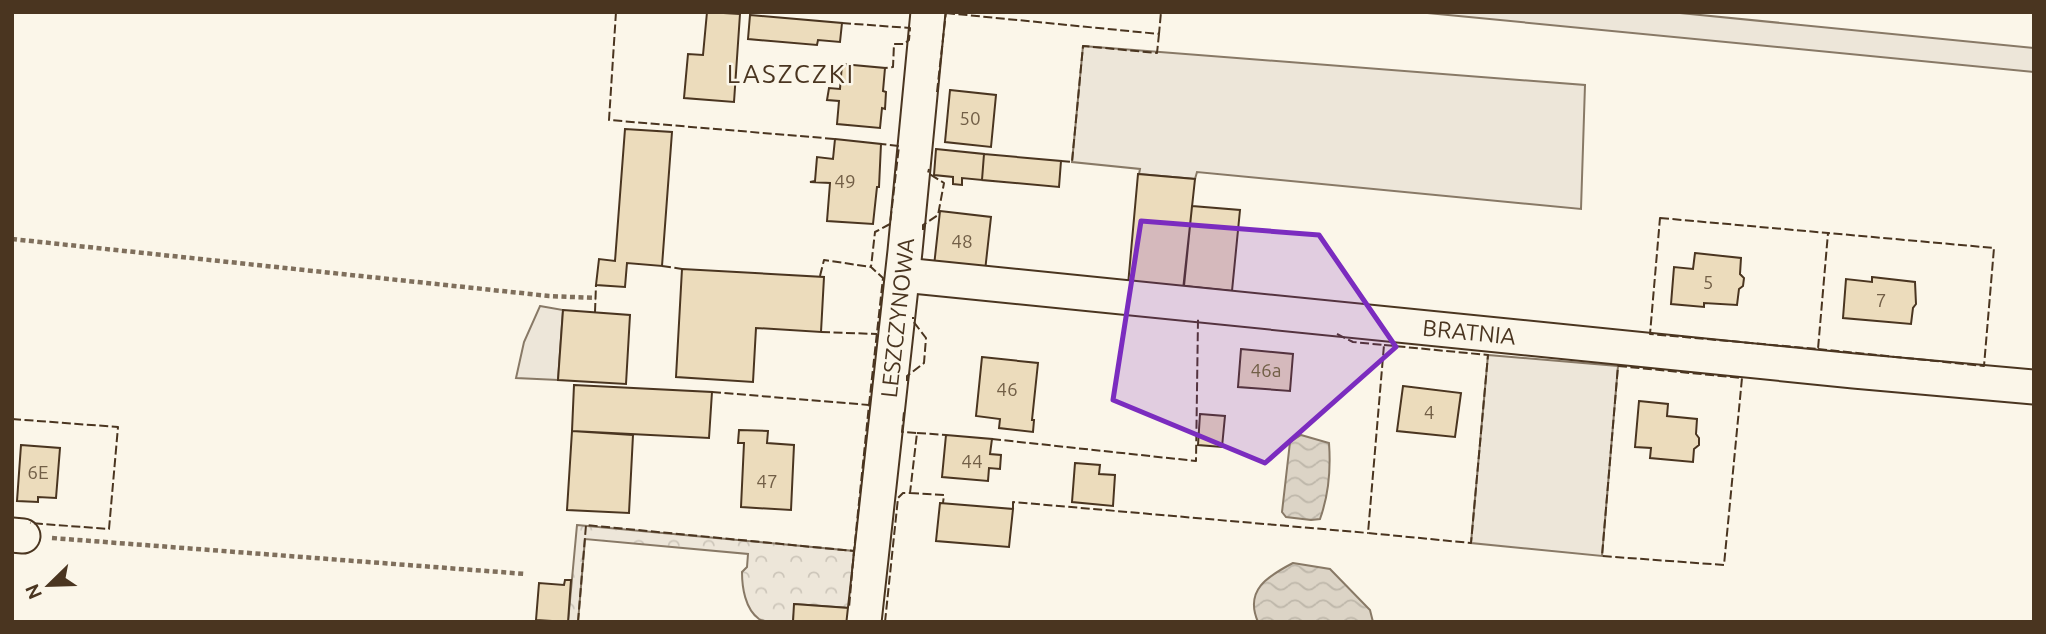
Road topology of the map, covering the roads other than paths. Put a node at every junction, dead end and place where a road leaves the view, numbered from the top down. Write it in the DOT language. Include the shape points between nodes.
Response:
graph roads {
  1 [pos="928,12"];
  2 [pos="903,275"];
  3 [pos="2034,387"];
  4 [pos="864,622"];
  1 -- 2 [label="street, LESZCZYNOWA"];
  2 -- 3 [label="street, BRATNIA"];
  2 -- 4 [label="street, LESZCZYNOWA"];
}
